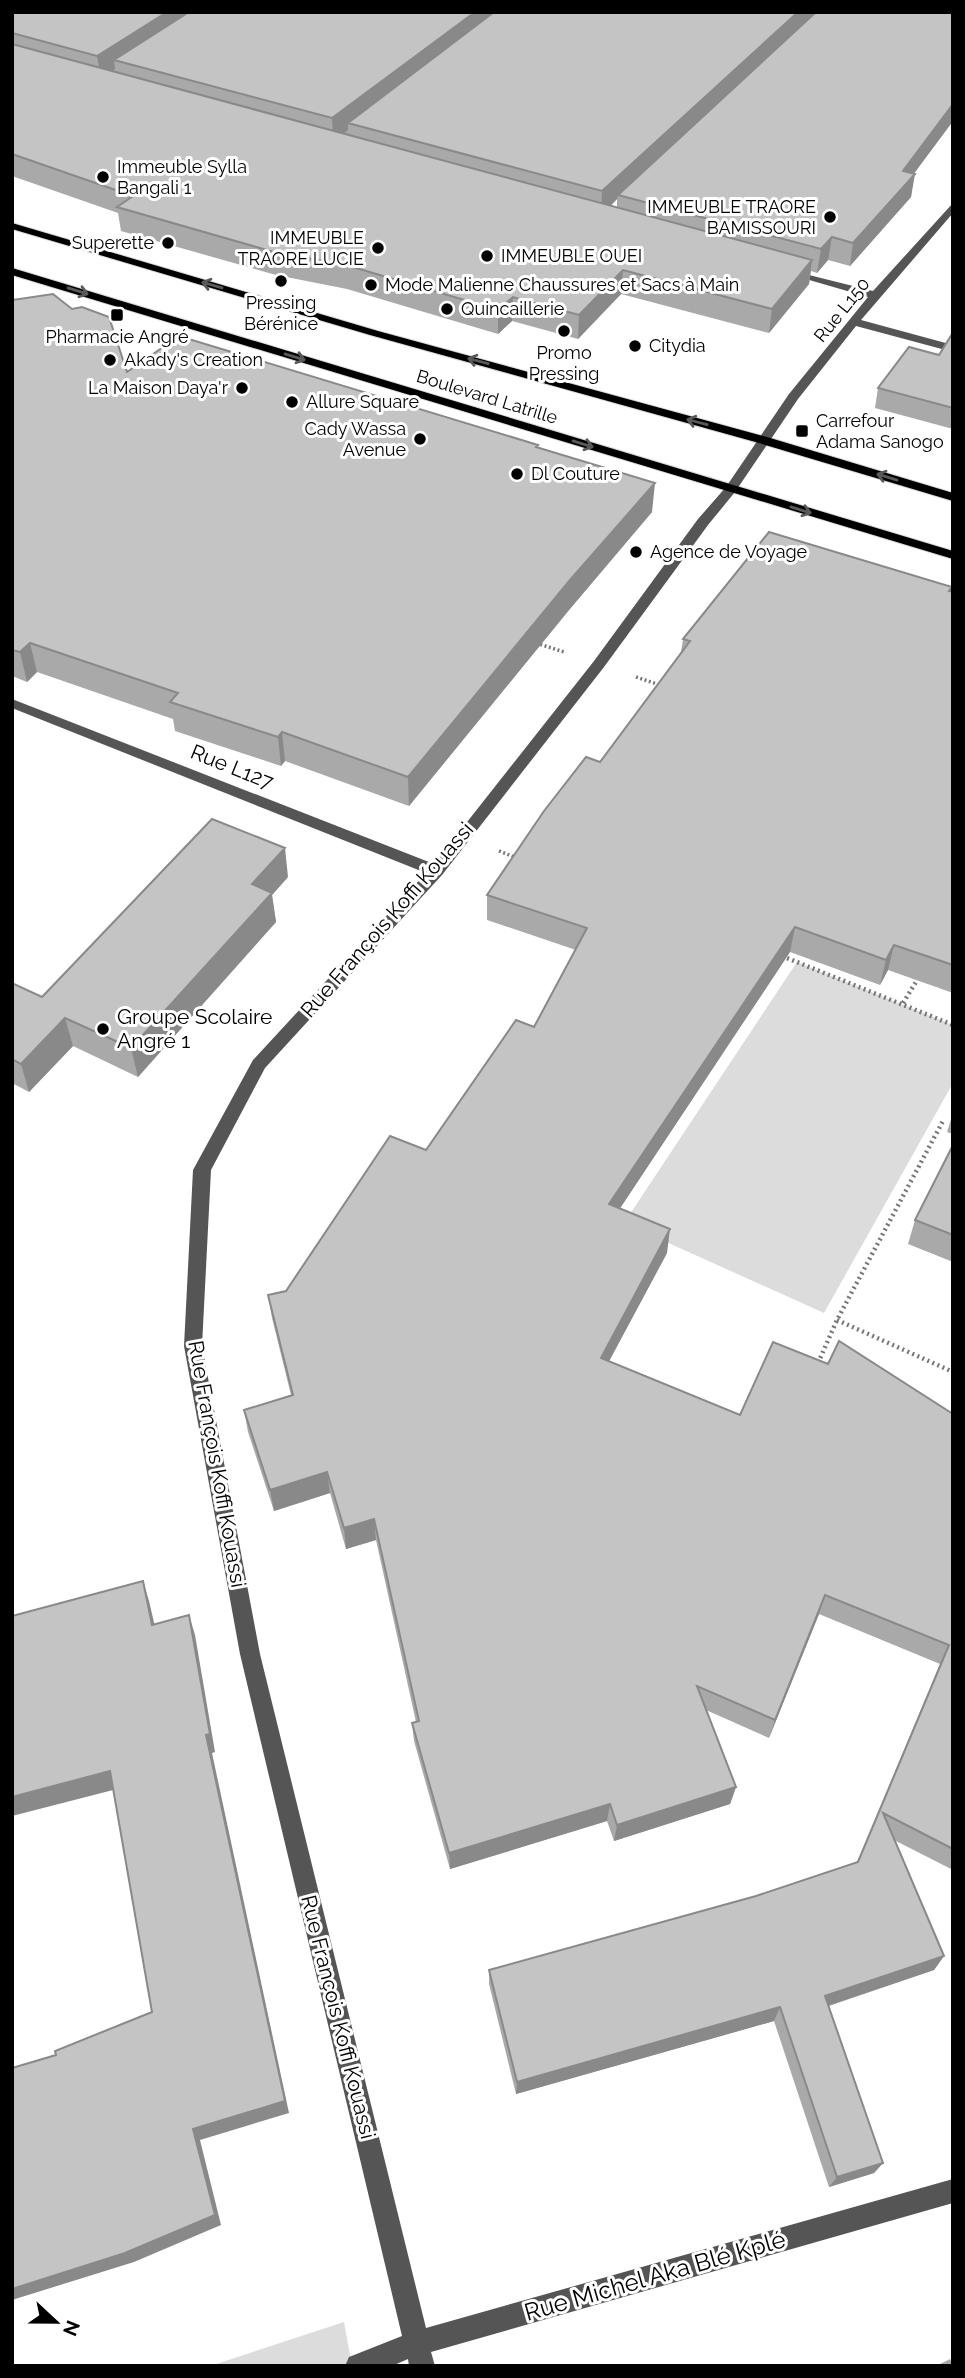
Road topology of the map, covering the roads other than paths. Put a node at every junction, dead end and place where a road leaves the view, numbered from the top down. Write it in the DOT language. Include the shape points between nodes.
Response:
graph roads {
  1 [pos="953,206"];
  2 [pos="12,226"];
  3 [pos="772,266"];
  4 [pos="12,271"];
  5 [pos="875,295"];
  6 [pos="856,322"];
  7 [pos="953,349"];
  8 [pos="763,440"];
  9 [pos="731,489"];
  10 [pos="953,497"];
  11 [pos="953,555"];
  12 [pos="12,703"];
  13 [pos="436,871"];
  14 [pos="953,2191"];
  15 [pos="420,2355"];
  16 [pos="358,2366"];
  1 -- 5 [label="street, Rue L150"];
  8 -- 2 [label="main road, Boulevard Latrille, one-way" via="374,333"];
  3 -- 5 [label="street"];
  4 -- 9 [label="main road, Boulevard Latrille, one-way"];
  5 -- 6 [label="street, Rue L150"];
  6 -- 7 [label="street"];
  6 -- 8 [label="street, Rue L150"];
  8 -- 9 [label="street, Rue François Koffi Kouassi"];
  10 -- 8 [label="main road, Boulevard Latrille, one-way"];
  9 -- 11 [label="main road, Boulevard Latrille, one-way"];
  9 -- 13 [label="street, Rue François Koffi Kouassi"];
  12 -- 13 [label="street, Rue L127"];
  13 -- 15 [label="street, Rue François Koffi Kouassi" via="258,1064 202,1170 193,1346 250,1654"];
  14 -- 15 [label="street, Rue Michel Aka Blé Kplé"];
  15 -- 16 [label="street, Rue Michel Aka Blé Kplé"];
}
